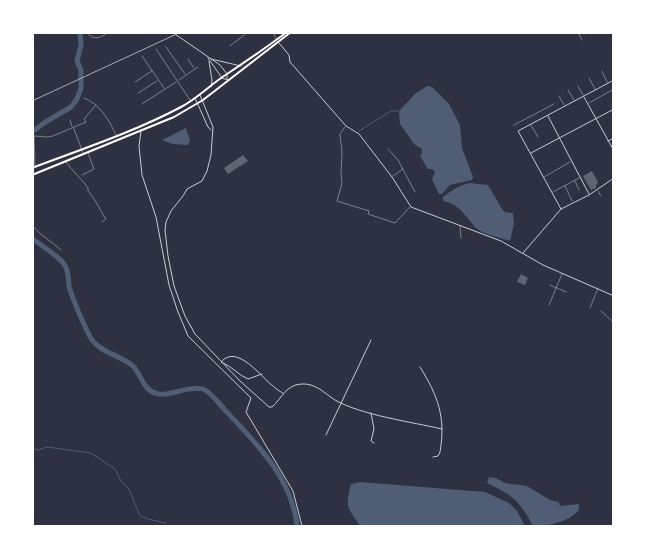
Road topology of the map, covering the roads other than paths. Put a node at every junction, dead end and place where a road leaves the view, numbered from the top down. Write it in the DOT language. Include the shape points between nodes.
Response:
graph roads {
  1 [pos="89,32"];
  2 [pos="109,32"];
  3 [pos="172,32"];
  4 [pos="248,32"];
  5 [pos="273,32"];
  6 [pos="280,32"];
  7 [pos="287,32"];
  8 [pos="291,32"];
  9 [pos="578,32"];
  10 [pos="282,36"];
  11 [pos="582,40"];
  12 [pos="278,41"];
  13 [pos="230,46"];
  14 [pos="166,47"];
  15 [pos="156,49"];
  16 [pos="142,56"];
  17 [pos="208,58"];
  18 [pos="188,59"];
  19 [pos="241,66"];
  20 [pos="198,67"];
  21 [pos="195,69"];
  22 [pos="152,71"];
  23 [pos="602,71"];
  24 [pos="226,74"];
  25 [pos="186,76"];
  26 [pos="222,78"];
  27 [pos="589,78"];
  28 [pos="158,80"];
  29 [pos="228,80"];
  30 [pos="614,80"];
  31 [pos="177,81"];
  32 [pos="135,82"];
  33 [pos="608,84"];
  34 [pos="578,86"];
  35 [pos="211,87"];
  36 [pos="165,89"];
  37 [pos="614,89"];
  38 [pos="568,90"];
  39 [pos="596,90"];
  40 [pos="138,93"];
  41 [pos="200,95"];
  42 [pos="558,96"];
  43 [pos="584,96"];
  44 [pos="84,98"];
  45 [pos="196,98"];
  46 [pos="202,100"];
  47 [pos="574,101"];
  48 [pos="191,102"];
  49 [pos="198,103"];
  50 [pos="588,103"];
  51 [pos="142,104"];
  52 [pos="554,104"];
  53 [pos="96,105"];
  54 [pos="193,106"];
  55 [pos="564,106"];
  56 [pos="614,109"];
  57 [pos="547,116"];
  58 [pos="596,118"];
  59 [pos="70,120"];
  60 [pos="531,124"];
  61 [pos="514,125"];
  62 [pos="346,126"];
  63 [pos="73,128"];
  64 [pos="141,130"];
  65 [pos="212,130"];
  66 [pos="116,135"];
  67 [pos="538,137"];
  68 [pos="560,138"];
  69 [pos="614,138"];
  70 [pos="608,141"];
  71 [pos="388,149"];
  72 [pos="82,150"];
  73 [pos="613,150"];
  74 [pos="87,152"];
  75 [pos="83,153"];
  76 [pos="531,153"];
  77 [pos="65,161"];
  78 [pos="571,161"];
  79 [pos="34,168"];
  80 [pos="403,169"];
  81 [pos="32,175"];
  82 [pos="82,175"];
  83 [pos="392,176"];
  84 [pos="544,177"];
  85 [pos="580,177"];
  86 [pos="614,178"];
  87 [pos="575,180"];
  88 [pos="564,186"];
  89 [pos="580,190"];
  90 [pos="596,190"];
  91 [pos="415,192"];
  92 [pos="553,192"];
  93 [pos="589,194"];
  94 [pos="601,196"];
  95 [pos="573,203"];
  96 [pos="411,207"];
  97 [pos="32,209"];
  98 [pos="561,209"];
  99 [pos="32,218"];
  100 [pos="102,222"];
  101 [pos="32,225"];
  102 [pos="460,226"];
  103 [pos="461,238"];
  104 [pos="61,250"];
  105 [pos="522,253"];
  106 [pos="562,273"];
  107 [pos="550,285"];
  108 [pos="556,287"];
  109 [pos="598,288"];
  110 [pos="566,292"];
  111 [pos="614,296"];
  112 [pos="549,305"];
  113 [pos="590,308"];
  114 [pos="602,311"];
  115 [pos="614,323"];
  116 [pos="371,340"];
  117 [pos="221,362"];
  118 [pos="420,367"];
  119 [pos="262,374"];
  120 [pos="283,393"];
  121 [pos="341,402"];
  122 [pos="371,413"];
  123 [pos="442,429"];
  124 [pos="326,435"];
  125 [pos="374,443"];
  126 [pos="433,457"];
  127 [pos="302,526"];
  1 -- 2 [label="lane" via="92,38 96,38"];
  3 -- 17 [label="street"];
  4 -- 13 [label="lane"];
  5 -- 12 [label="lane"];
  6 -- 10 [label="lane"];
  7 -- 10 [label="main road"];
  8 -- 12 [label="main road"];
  9 -- 11 [label="lane"];
  10 -- 12 [label="main road"];
  12 -- 19 [label="main road"];
  12 -- 29 [label="main road"];
  12 -- 62 [label="street" via="290,62"];
  14 -- 25 [label="lane"];
  15 -- 31 [label="lane"];
  16 -- 22 [label="lane"];
  17 -- 19 [label="street"];
  17 -- 24 [label="street" via="220,65"];
  17 -- 26 [label="street"];
  17 -- 35 [label="street"];
  18 -- 21 [label="lane"];
  19 -- 24 [label="main road"];
  20 -- 21 [label="lane"];
  21 -- 25 [label="lane"];
  22 -- 28 [label="lane"];
  22 -- 32 [label="lane"];
  23 -- 33 [label="lane"];
  24 -- 26 [label="main road"];
  24 -- 29 [label="street"];
  25 -- 31 [label="lane"];
  26 -- 29 [label="street"];
  26 -- 35 [label="main road"];
  27 -- 39 [label="lane"];
  28 -- 36 [label="lane"];
  28 -- 40 [label="lane"];
  29 -- 46 [label="main road"];
  30 -- 33 [label="street"];
  31 -- 36 [label="lane"];
  31 -- 48 [label="lane"];
  33 -- 39 [label="street"];
  34 -- 43 [label="lane"];
  35 -- 41 [label="main road"];
  36 -- 51 [label="lane"];
  37 -- 50 [label="lane"];
  38 -- 47 [label="lane"];
  39 -- 43 [label="street"];
  41 -- 45 [label="main road"];
  41 -- 46 [label="street"];
  42 -- 55 [label="lane"];
  43 -- 47 [label="street"];
  43 -- 50 [label="street"];
  44 -- 53 [label="lane"];
  45 -- 48 [label="main road"];
  45 -- 49 [label="street"];
  46 -- 49 [label="main road"];
  46 -- 65 [label="street"];
  47 -- 55 [label="street"];
  48 -- 54 [label="lane"];
  48 -- 66 [label="main road"];
  49 -- 54 [label="main road"];
  49 -- 65 [label="street"];
  50 -- 58 [label="street"];
  52 -- 61 [label="lane"];
  53 -- 63 [label="lane" via="84,119 86,122"];
  53 -- 66 [label="lane" via="106,115"];
  54 -- 64 [label="main road"];
  55 -- 57 [label="street"];
  56 -- 58 [label="street"];
  57 -- 60 [label="street"];
  57 -- 68 [label="street"];
  58 -- 68 [label="street"];
  58 -- 70 [label="street"];
  59 -- 63 [label="lane"];
  60 -- 67 [label="lane"];
  60 -- 76 [label="street" via="518,131"];
  62 -- 83 [label="street" via="359,134"];
  62 -- 96 [label="lane" via="340,134 342,183 337,201 395,223"];
  63 -- 72 [label="lane"];
  63 -- 79 [label="lane" via="48,137 34,136"];
  64 -- 74 [label="main road"];
  64 -- 127 [label="street" via="142,175 156,217 173,298 188,336 251,398 246,412 293,491"];
  65 -- 117 [label="street" via="207,172 202,180 187,189 175,205 165,230 174,286 184,316 195,334"];
  66 -- 72 [label="main road"];
  68 -- 76 [label="street"];
  68 -- 78 [label="street"];
  69 -- 70 [label="street"];
  70 -- 73 [label="street"];
  71 -- 80 [label="lane"];
  72 -- 75 [label="lane"];
  72 -- 79 [label="main road"];
  74 -- 75 [label="main road"];
  74 -- 82 [label="lane" via="94,169"];
  75 -- 77 [label="main road"];
  76 -- 84 [label="street"];
  77 -- 81 [label="main road"];
  77 -- 100 [label="lane" via="96,200 106,219"];
  78 -- 84 [label="lane"];
  78 -- 85 [label="street"];
  80 -- 83 [label="lane"];
  80 -- 91 [label="lane"];
  83 -- 96 [label="street"];
  84 -- 92 [label="street"];
  85 -- 87 [label="lane"];
  85 -- 93 [label="street"];
  86 -- 90 [label="street"];
  87 -- 88 [label="lane"];
  87 -- 89 [label="lane"];
  88 -- 92 [label="lane"];
  88 -- 95 [label="lane"];
  90 -- 93 [label="street"];
  90 -- 94 [label="lane"];
  92 -- 98 [label="street"];
  93 -- 95 [label="street"];
  95 -- 98 [label="street"];
  96 -- 102 [label="street"];
  97 -- 99 [label="lane"];
  98 -- 105 [label="street"];
  101 -- 104 [label="lane" via="42,237 49,238"];
  102 -- 103 [label="lane"];
  102 -- 105 [label="street" via="501,241"];
  105 -- 106 [label="street"];
  106 -- 108 [label="lane"];
  106 -- 109 [label="street"];
  107 -- 108 [label="lane"];
  108 -- 110 [label="lane"];
  108 -- 112 [label="lane"];
  109 -- 111 [label="street"];
  109 -- 113 [label="lane"];
  114 -- 115 [label="lane"];
  116 -- 121 [label="street"];
  117 -- 119 [label="street" via="230,356 246,361"];
  117 -- 119 [label="street" via="248,380"];
  117 -- 120 [label="street" via="269,406 272,407"];
  118 -- 123 [label="street" via="437,399"];
  119 -- 120 [label="street"];
  120 -- 121 [label="street" via="294,385 307,384 320,388"];
  121 -- 122 [label="street"];
  121 -- 124 [label="street"];
  122 -- 123 [label="street"];
  122 -- 125 [label="street"];
  123 -- 126 [label="street" via="440,452"];
}
